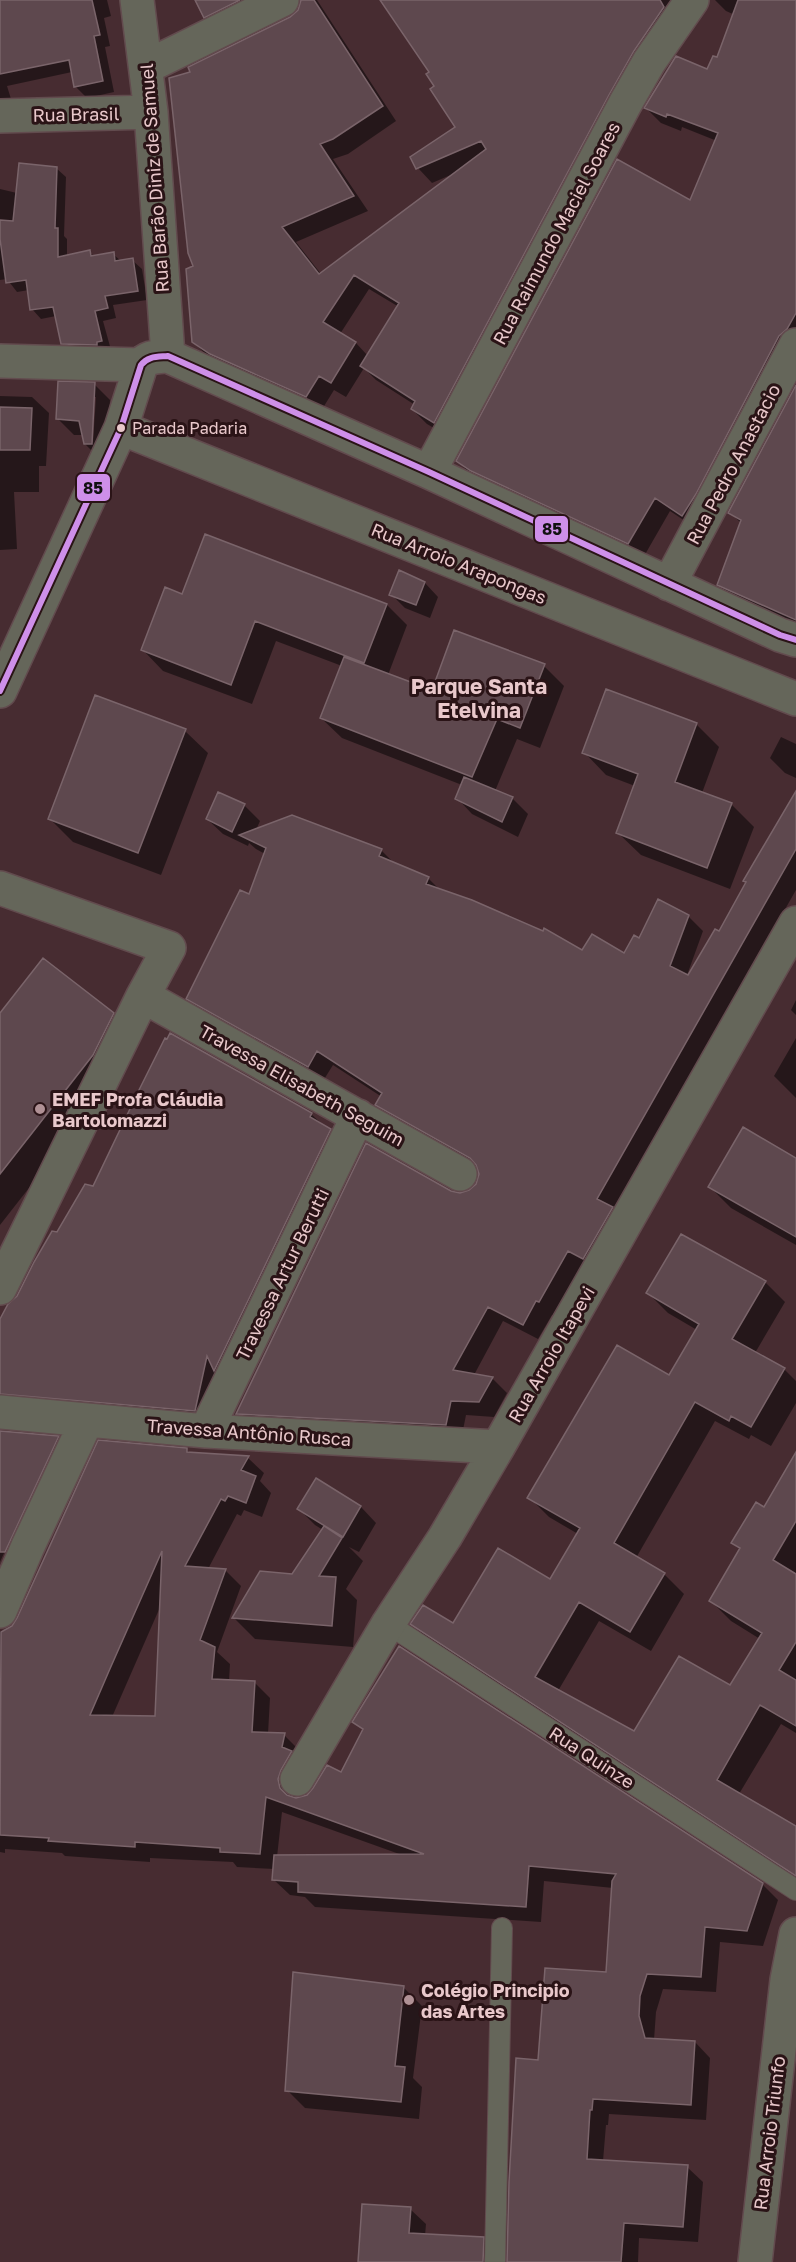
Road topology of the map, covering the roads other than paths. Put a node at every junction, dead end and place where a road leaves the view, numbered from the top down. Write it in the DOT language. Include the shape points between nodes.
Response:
graph roads {
  1 [pos="137,0"];
  2 [pos="282,0"];
  3 [pos="692,0"];
  4 [pos="146,67"];
  5 [pos="151,112"];
  6 [pos="0,116"];
  7 [pos="796,345"];
  8 [pos="0,361"];
  9 [pos="154,361"];
  10 [pos="121,428"];
  11 [pos="429,472"];
  12 [pos="669,584"];
  13 [pos="796,640"];
  14 [pos="0,692"];
  15 [pos="796,699"];
  16 [pos="0,888"];
  17 [pos="796,923"];
  18 [pos="143,996"];
  19 [pos="358,1116"];
  20 [pos="460,1174"];
  21 [pos="0,1288"];
  22 [pos="0,1412"];
  23 [pos="87,1420"];
  24 [pos="206,1431"];
  25 [pos="498,1447"];
  26 [pos="0,1611"];
  27 [pos="388,1624"];
  28 [pos="297,1779"];
  29 [pos="796,1890"];
  30 [pos="502,1928"];
  31 [pos="796,1934"];
  32 [pos="495,2262"];
  33 [pos="755,2262"];
  1 -- 4 [label="street, Rua Barão Diniz de Samuel"];
  2 -- 4 [label="street"];
  3 -- 11 [label="street, Rua Raimundo Maciel Soares" via="624,104"];
  4 -- 5 [label="street, Rua Barão Diniz de Samuel"];
  5 -- 6 [label="street, Rua Brasil"];
  5 -- 9 [label="street, Rua Barão Diniz de Samuel"];
  7 -- 12 [label="street, Rua Pedro Anastacio"];
  8 -- 9 [label="street"];
  9 -- 10 [label="street"];
  9 -- 11 [label="street"];
  10 -- 14 [label="street"];
  10 -- 15 [label="street, Rua Arroio Arapongas"];
  11 -- 12 [label="street"];
  12 -- 13 [label="street"];
  16 -- 18 [label="street" via="169,948"];
  17 -- 25 [label="street, Rua Arroio Itapevi"];
  18 -- 19 [label="street, Travessa Elisabeth Seguim"];
  18 -- 21 [label="street"];
  19 -- 20 [label="street, Travessa Elisabeth Seguim"];
  19 -- 24 [label="street, Travessa Artur Berutti"];
  22 -- 23 [label="street, Travessa Antônio Rusca"];
  23 -- 24 [label="street, Travessa Antônio Rusca"];
  23 -- 26 [label="street"];
  24 -- 25 [label="street, Travessa Antônio Rusca"];
  25 -- 27 [label="street, Rua Arroio Itapevi" via="446,1537"];
  27 -- 28 [label="street, Rua Arroio Itapevi"];
  27 -- 29 [label="lane, Rua Quinze"];
  30 -- 32 [label="lane"];
  31 -- 33 [label="street, Rua Arroio Triunfo" via="787,1980"];
}
